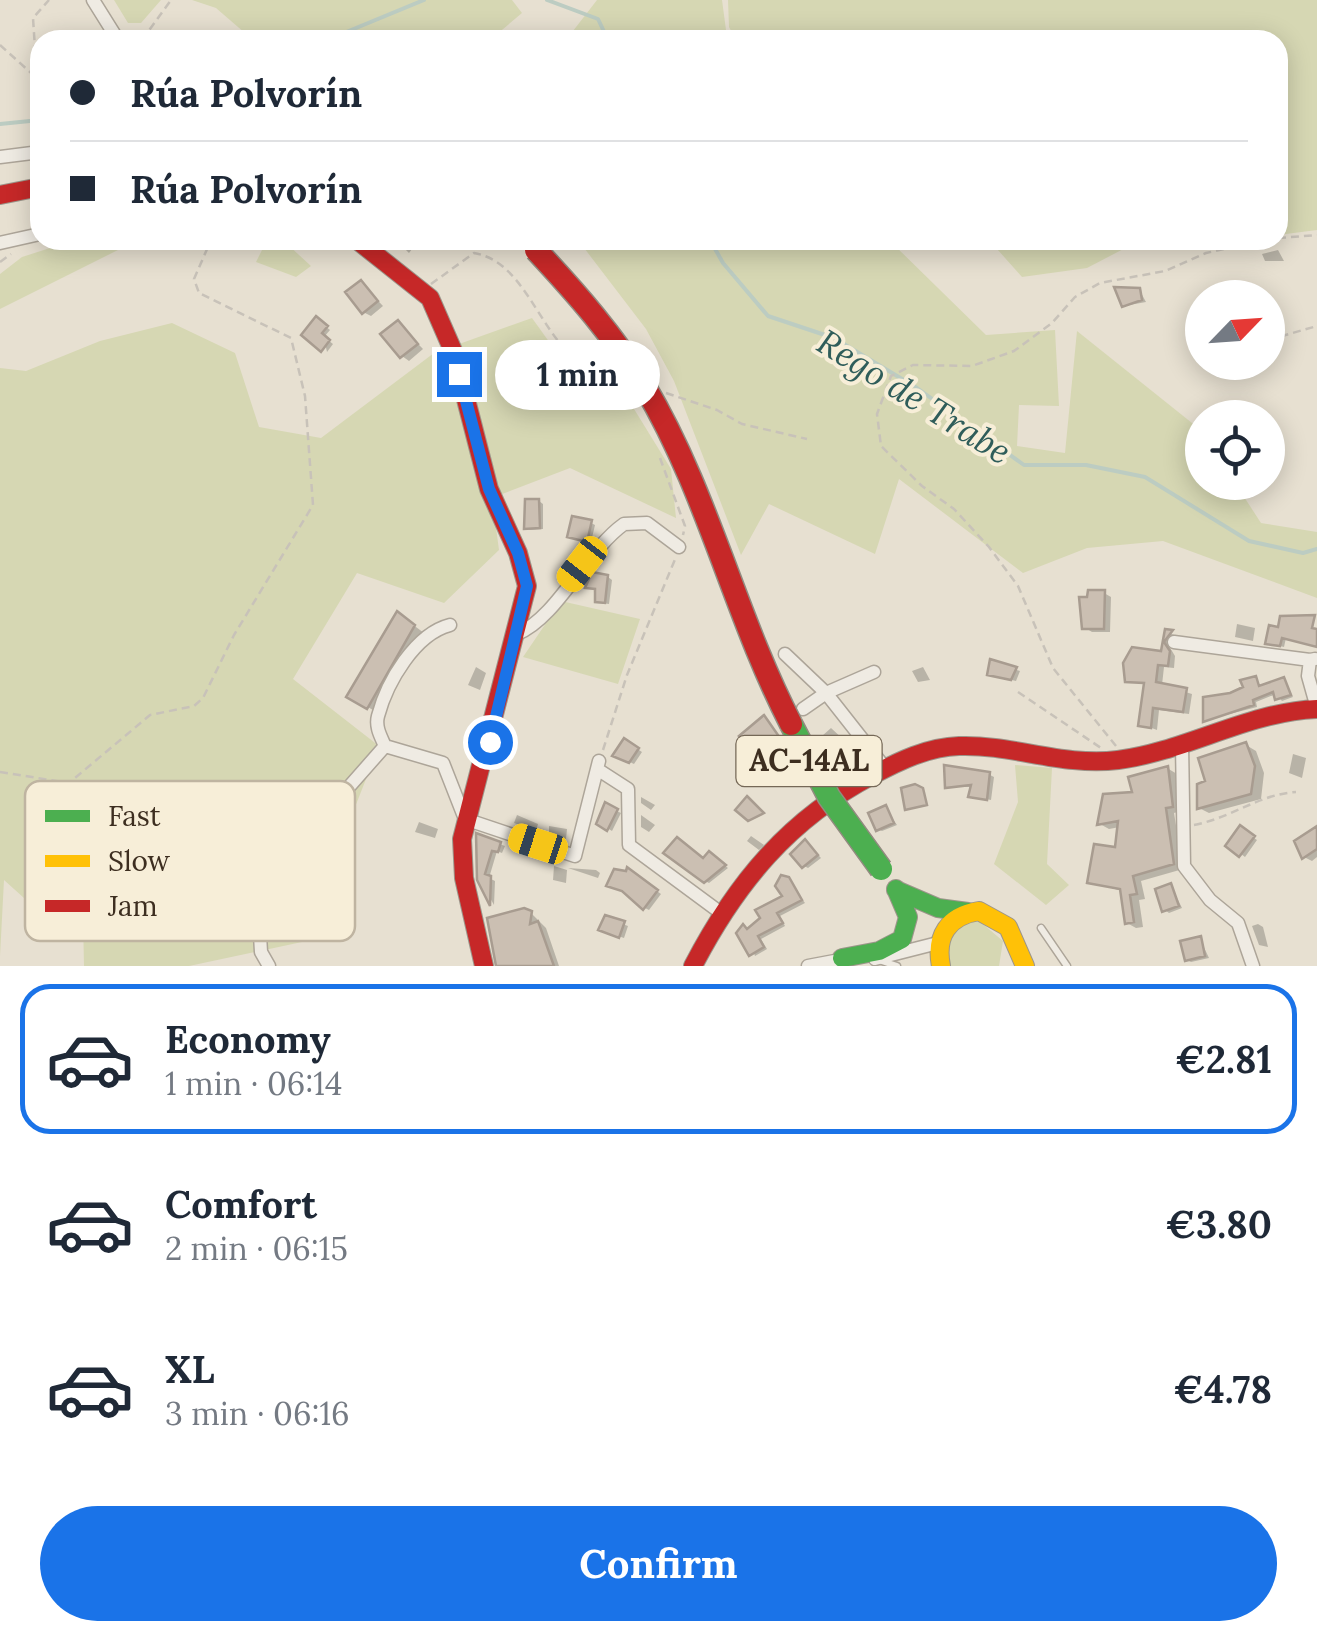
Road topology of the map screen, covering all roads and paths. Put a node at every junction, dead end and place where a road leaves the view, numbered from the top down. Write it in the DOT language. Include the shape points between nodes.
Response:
graph roads {
  1 [pos="49,0"];
  2 [pos="93,0"];
  3 [pos="171,0"];
  4 [pos="35,30"];
  5 [pos="112,30"];
  6 [pos="149,30"];
  7 [pos="0,45"];
  8 [pos="30,72"];
  9 [pos="30,153"];
  10 [pos="0,156"];
  11 [pos="30,189"];
  12 [pos="0,196"];
  13 [pos="1317,234"];
  14 [pos="30,236"];
  15 [pos="1288,237"];
  16 [pos="0,243"];
  17 [pos="207,250"];
  18 [pos="370,250"];
  19 [pos="535,250"];
  20 [pos="1220,250"];
  21 [pos="1317,326"];
  22 [pos="1285,335"];
  23 [pos="660,457"];
  24 [pos="680,547"];
  25 [pos="450,626"];
  26 [pos="517,634"];
  27 [pos="1174,642"];
  28 [pos="785,654"];
  29 [pos="1314,659"];
  30 [pos="874,672"];
  31 [pos="1018,692"];
  32 [pos="826,693"];
  33 [pos="1317,708"];
  34 [pos="804,710"];
  35 [pos="1182,744"];
  36 [pos="385,746"];
  37 [pos="1119,759"];
  38 [pos="598,765"];
  39 [pos="885,768"];
  40 [pos="0,772"];
  41 [pos="56,781"];
  42 [pos="71,781"];
  43 [pos="354,781"];
  44 [pos="1296,792"];
  45 [pos="465,819"];
  46 [pos="1182,827"];
  47 [pos="902,894"];
  48 [pos="968,912"];
  49 [pos="721,913"];
  50 [pos="1041,928"];
  51 [pos="262,941"];
  52 [pos="940,949"];
  53 [pos="842,958"];
  54 [pos="875,959"];
  55 [pos="1017,960"];
  56 [pos="269,966"];
  57 [pos="484,966"];
  58 [pos="693,966"];
  59 [pos="808,966"];
  60 [pos="897,966"];
  61 [pos="1067,966"];
  62 [pos="1253,966"];
  1 -- 4 [label="path" via="34,18"];
  2 -- 5 [label="street"];
  3 -- 6 [label="path"];
  7 -- 8 [label="path"];
  9 -- 10 [label="street"];
  11 -- 12 [label="main road"];
  13 -- 15 [label="path"];
  14 -- 16 [label="street"];
  17 -- 42 [label="path" via="194,279 199,293 292,338 305,396 313,505 203,698 150,716"];
  18 -- 26 [label="main road" via="430,298 454,352 489,489 524,570"];
  19 -- 47 [label="main road, AC-14AL, bridge" via="609,326 651,394 819,783"];
  20 -- 37 [label="path" via="1164,271 1100,283 1014,351 972,366 913,366 891,376 876,414 881,446 954,509 1018,586 1053,668"];
  21 -- 22 [label="path"];
  23 -- 24 [label="path" via="685,526"];
  24 -- 26 [label="street" via="647,523 624,524 534,625"];
  24 -- 38 [label="path"];
  25 -- 36 [label="street" via="424,636 396,678 378,716"];
  26 -- 45 [label="main road"];
  27 -- 29 [label="street"];
  28 -- 32 [label="street"];
  29 -- 33 [label="street" via="1308,676"];
  30 -- 32 [label="street"];
  31 -- 37 [label="path"];
  32 -- 34 [label="street"];
  32 -- 39 [label="street"];
  33 -- 35 [label="main road" via="1277,712"];
  35 -- 37 [label="main road"];
  35 -- 46 [label="street"];
  36 -- 43 [label="street"];
  36 -- 45 [label="street" via="443,762"];
  37 -- 39 [label="main road" via="1064,762 943,747"];
  38 -- 45 [label="street" via="575,856"];
  38 -- 49 [label="street" via="628,789 629,845"];
  39 -- 49 [label="main road" via="792,824"];
  40 -- 41 [label="path"];
  44 -- 46 [label="path" via="1272,794 1222,820"];
  45 -- 57 [label="main road" via="461,858"];
  46 -- 62 [label="street" via="1184,866 1238,922"];
  47 -- 48 [label="main road"];
  47 -- 52 [label="main road, AC-14AL"];
  47 -- 53 [label="main road, AC-14AL" via="908,917 902,938 879,951"];
  48 -- 52 [label="main road" via="950,921"];
  48 -- 55 [label="main road" via="1000,919"];
  49 -- 58 [label="main road"];
  50 -- 61 [label="lane"];
  51 -- 56 [label="street"];
  52 -- 54 [label="street"];
  53 -- 54 [label="street"];
  53 -- 59 [label="street"];
  54 -- 60 [label="lane"];
}
